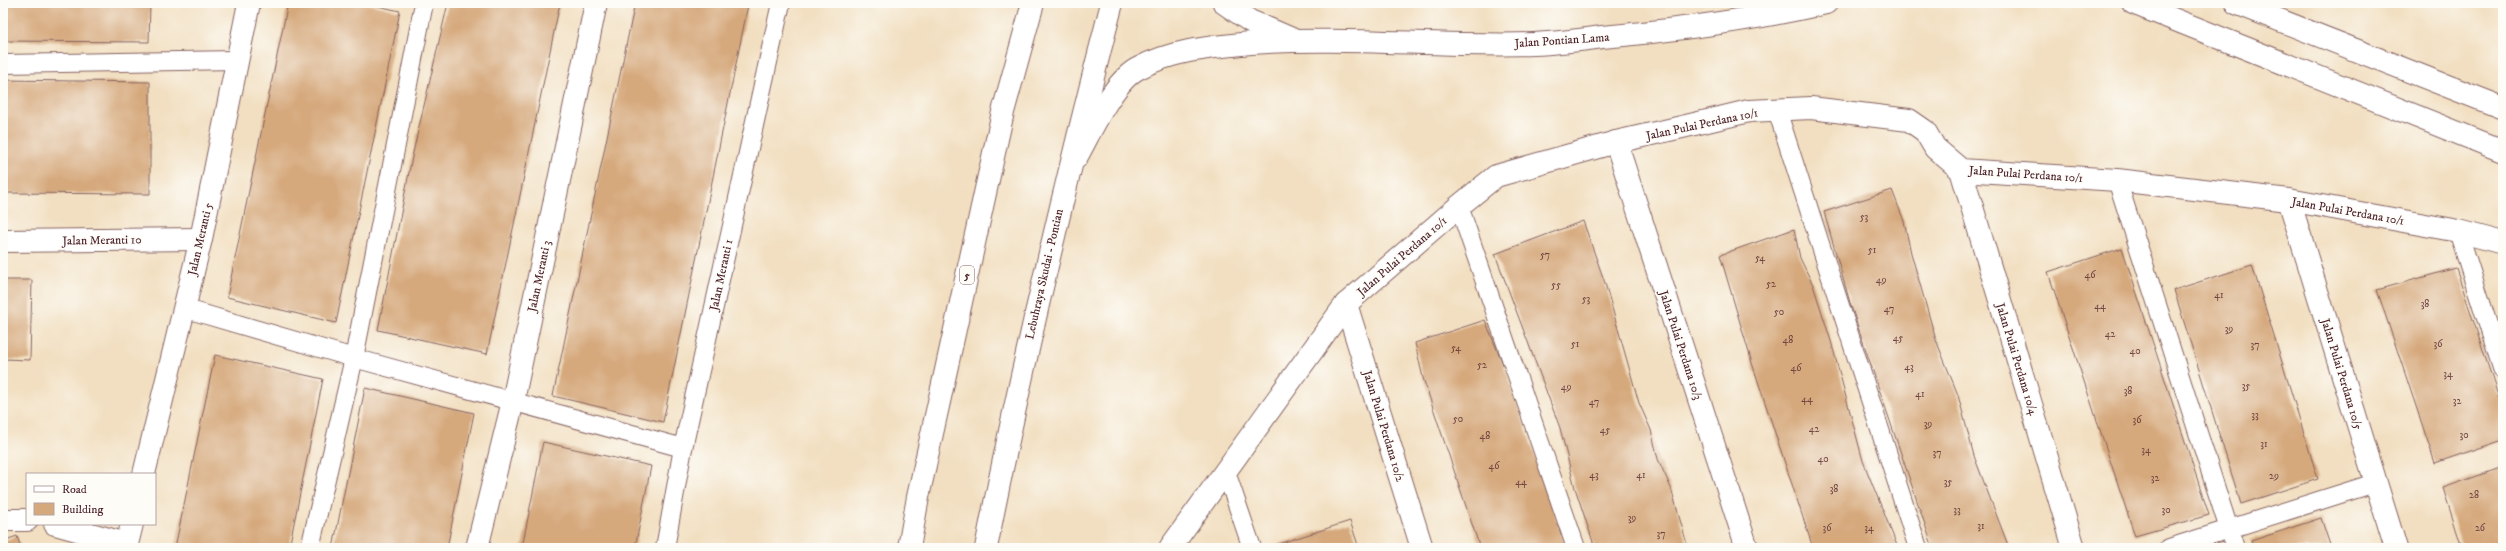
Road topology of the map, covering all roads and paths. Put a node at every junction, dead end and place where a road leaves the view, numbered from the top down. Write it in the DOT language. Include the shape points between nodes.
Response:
graph roads {
  1 [pos="249,3"];
  2 [pos="424,3"];
  3 [pos="596,3"];
  4 [pos="781,3"];
  5 [pos="1033,3"];
  6 [pos="1112,3"];
  7 [pos="1224,3"];
  8 [pos="1826,3"];
  9 [pos="2133,3"];
  10 [pos="2236,3"];
  11 [pos="1295,40"];
  12 [pos="237,60"];
  13 [pos="3,64"];
  14 [pos="2503,108"];
  15 [pos="1777,110"];
  16 [pos="1616,142"];
  17 [pos="2503,151"];
  18 [pos="1960,170"];
  19 [pos="1068,173"];
  20 [pos="2117,180"];
  21 [pos="2289,200"];
  22 [pos="1459,206"];
  23 [pos="2458,231"];
  24 [pos="201,239"];
  25 [pos="3,241"];
  26 [pos="2503,242"];
  27 [pos="1346,304"];
  28 [pos="183,308"];
  29 [pos="354,358"];
  30 [pos="2503,372"];
  31 [pos="513,401"];
  32 [pos="683,448"];
  33 [pos="1226,469"];
  34 [pos="144,473"];
  35 [pos="2375,483"];
  36 [pos="3,520"];
  37 [pos="26,520"];
  38 [pos="60,525"];
  39 [pos="2230,529"];
  40 [pos="128,539"];
  41 [pos="310,548"];
  42 [pos="477,548"];
  43 [pos="665,548"];
  44 [pos="909,548"];
  45 [pos="986,548"];
  46 [pos="1170,548"];
  47 [pos="1252,548"];
  48 [pos="1422,548"];
  49 [pos="1576,548"];
  50 [pos="1747,548"];
  51 [pos="1918,548"];
  52 [pos="2074,548"];
  53 [pos="2169,548"];
  54 [pos="2236,548"];
  55 [pos="2396,548"];
  1 -- 12 [label="main road, Jalan Meranti 5"];
  2 -- 29 [label="lane"];
  3 -- 31 [label="main road, Jalan Meranti 3"];
  4 -- 32 [label="lane, Jalan Meranti 1"];
  5 -- 44 [label="main road, 5" via="1002,120 918,497"];
  6 -- 19 [label="main road, Lebuhraya Skudai - Pontian"];
  7 -- 11 [label="main road, Jalan Pontian Lama" via="1250,21"];
  8 -- 11 [label="main road, Jalan Pontian Lama" via="1778,14 1680,30 1534,44"];
  9 -- 17 [label="main road"];
  10 -- 14 [label="main road"];
  11 -- 19 [label="main road, Jalan Pontian Lama" via="1205,47 1156,60 1135,70 1101,113"];
  12 -- 13 [label="lane"];
  12 -- 24 [label="main road, Jalan Meranti 5"];
  15 -- 16 [label="main road, Jalan Pulai Perdana 10/1" via="1749,111"];
  15 -- 18 [label="main road, Jalan Pulai Perdana 10/1" via="1811,108 1910,120 1925,131 1935,148"];
  15 -- 51 [label="lane"];
  16 -- 22 [label="main road, Jalan Pulai Perdana 10/1" via="1496,176"];
  16 -- 50 [label="main road, Jalan Pulai Perdana 10/3"];
  18 -- 20 [label="main road, Jalan Pulai Perdana 10/1"];
  18 -- 52 [label="main road, Jalan Pulai Perdana 10/4"];
  19 -- 45 [label="main road, Lebuhraya Skudai - Pontian" via="1014,406"];
  20 -- 21 [label="main road, Jalan Pulai Perdana 10/1"];
  20 -- 39 [label="lane"];
  21 -- 23 [label="main road, Jalan Pulai Perdana 10/1"];
  21 -- 35 [label="main road, Jalan Pulai Perdana 10/5"];
  22 -- 27 [label="main road, Jalan Pulai Perdana 10/1"];
  22 -- 49 [label="lane"];
  23 -- 26 [label="main road, Jalan Pulai Perdana 10/1"];
  23 -- 30 [label="lane"];
  24 -- 25 [label="main road, Jalan Meranti 10"];
  24 -- 28 [label="main road, Jalan Meranti 5"];
  27 -- 33 [label="main road, Jalan Pulai Perdana 10/1"];
  27 -- 48 [label="main road, Jalan Pulai Perdana 10/2"];
  28 -- 29 [label="lane"];
  28 -- 34 [label="main road, Jalan Meranti 5"];
  29 -- 31 [label="lane"];
  29 -- 41 [label="lane"];
  31 -- 32 [label="lane"];
  31 -- 42 [label="main road, Jalan Meranti 3"];
  32 -- 43 [label="lane, Jalan Meranti 1"];
  33 -- 46 [label="main road, Jalan Pulai Perdana 10/1"];
  33 -- 47 [label="lane"];
  35 -- 39 [label="lane"];
  35 -- 55 [label="main road, Jalan Pulai Perdana 10/5"];
  36 -- 37 [label="main road"];
  38 -- 40 [label="main road"];
  39 -- 53 [label="lane"];
  39 -- 54 [label="lane"];
}
